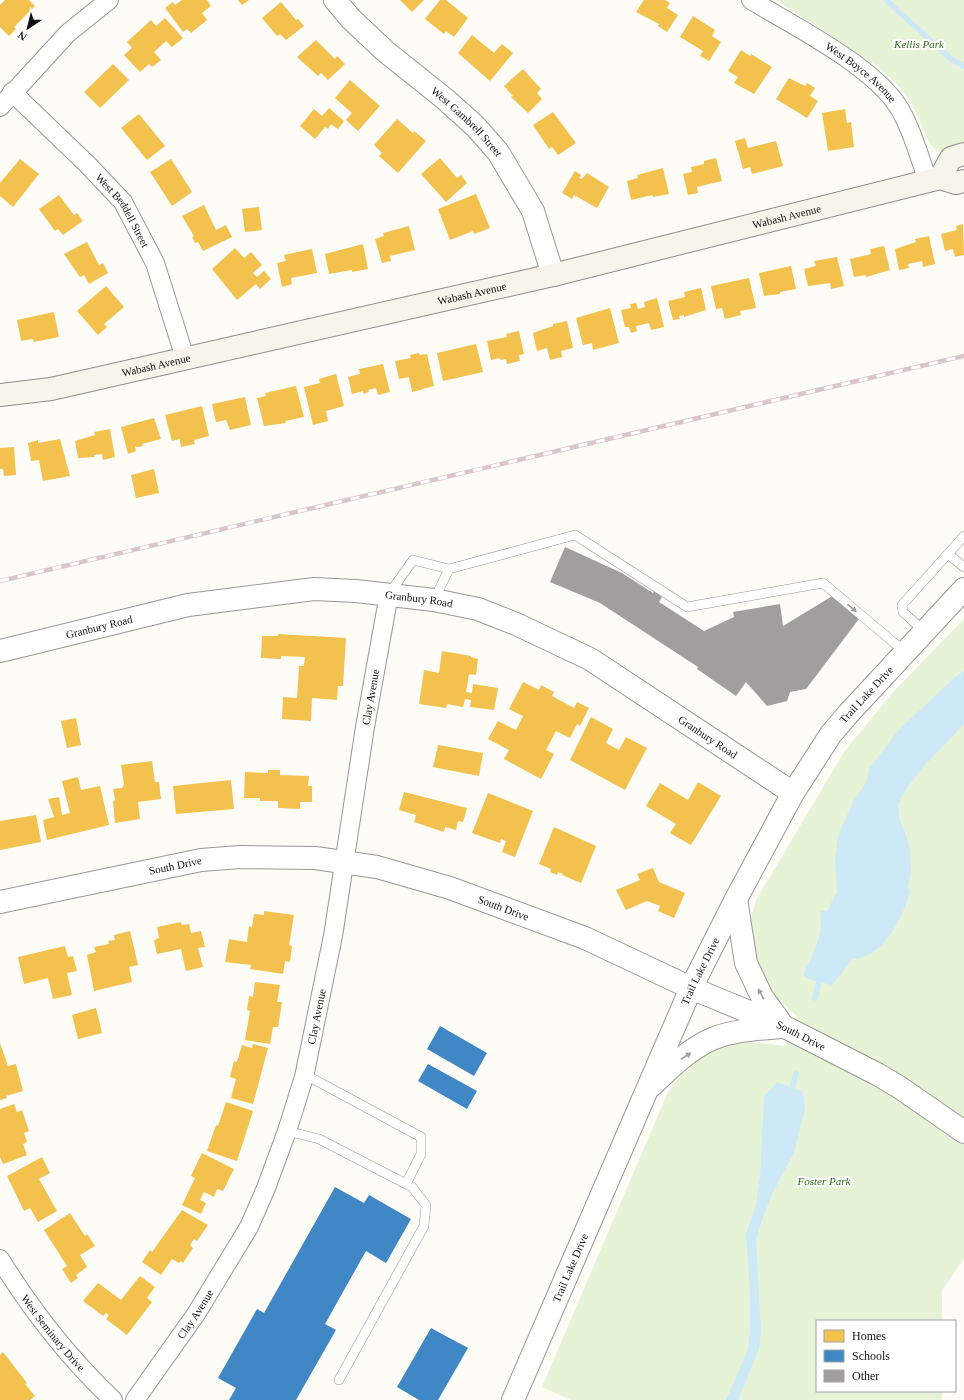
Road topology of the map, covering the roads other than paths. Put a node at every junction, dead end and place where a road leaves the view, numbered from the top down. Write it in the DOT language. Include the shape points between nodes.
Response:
graph roads {
  1 [pos="109,0"];
  2 [pos="335,0"];
  3 [pos="751,0"];
  4 [pos="12,92"];
  5 [pos="0,107"];
  6 [pos="964,154"];
  7 [pos="934,179"];
  8 [pos="964,181"];
  9 [pos="553,275"];
  10 [pos="185,358"];
  11 [pos="0,395"];
  12 [pos="964,536"];
  13 [pos="948,554"];
  14 [pos="964,567"];
  15 [pos="449,569"];
  16 [pos="964,590"];
  17 [pos="389,594"];
  18 [pos="434,600"];
  19 [pos="924,631"];
  20 [pos="0,651"];
  21 [pos="904,652"];
  22 [pos="793,793"];
  23 [pos="344,861"];
  24 [pos="736,899"];
  25 [pos="1,901"];
  26 [pos="692,988"];
  27 [pos="783,1026"];
  28 [pos="304,1074"];
  29 [pos="646,1091"];
  30 [pos="287,1131"];
  31 [pos="964,1132"];
  32 [pos="406,1184"];
  33 [pos="0,1259"];
  34 [pos="339,1380"];
  35 [pos="113,1400"];
  36 [pos="135,1400"];
  37 [pos="513,1400"];
  1 -- 4 [label="street" via="68,33"];
  2 -- 9 [label="street, West Gambrell Street" via="385,51 445,98 498,152 533,211"];
  3 -- 7 [label="street, West Boyce Avenue" via="848,59 880,84 903,114"];
  4 -- 5 [label="street"];
  4 -- 10 [label="street, West Beddell Street" via="123,202 155,263"];
  6 -- 7 [label="main road" via="951,158"];
  7 -- 8 [label="main road, Wabash Avenue"];
  7 -- 9 [label="main road, Wabash Avenue"];
  9 -- 10 [label="main road, Wabash Avenue"];
  10 -- 11 [label="main road, Wabash Avenue" via="51,390"];
  12 -- 13 [label="lane"];
  13 -- 14 [label="lane"];
  13 -- 19 [label="lane" via="902,605 904,612"];
  15 -- 17 [label="lane" via="413,560"];
  15 -- 18 [label="lane"];
  15 -- 21 [label="lane, one-way" via="576,535 687,607 823,583"];
  16 -- 19 [label="street, Trail Lake Drive"];
  17 -- 18 [label="street, Granbury Road"];
  17 -- 20 [label="street, Granbury Road" via="314,589 188,605"];
  17 -- 23 [label="street, Clay Avenue"];
  18 -- 22 [label="street, Granbury Road" via="478,609 590,659"];
  19 -- 21 [label="street, Trail Lake Drive"];
  21 -- 22 [label="street, Trail Lake Drive" via="831,734"];
  22 -- 24 [label="street, Trail Lake Drive"];
  23 -- 25 [label="street, South Drive" via="240,857 201,860"];
  23 -- 26 [label="street, South Drive" via="376,866 450,888 585,938"];
  23 -- 28 [label="street, Clay Avenue" via="334,936"];
  24 -- 26 [label="street, Trail Lake Drive"];
  27 -- 24 [label="street, one-way" via="762,997 746,963"];
  26 -- 27 [label="street, South Drive"];
  26 -- 29 [label="street, Trail Lake Drive"];
  29 -- 27 [label="street, one-way" via="680,1059 711,1040 743,1030"];
  27 -- 31 [label="street, South Drive" via="877,1074"];
  28 -- 30 [label="street, Clay Avenue"];
  28 -- 32 [label="lane" via="422,1137 421,1154"];
  29 -- 37 [label="street, Trail Lake Drive"];
  30 -- 32 [label="lane" via="319,1139"];
  30 -- 36 [label="street, Clay Avenue" via="249,1227 196,1314"];
  32 -- 34 [label="lane" via="412,1187 426,1205 424,1226"];
  33 -- 35 [label="street, West Seminary Drive" via="20,1291 64,1349"];
}
